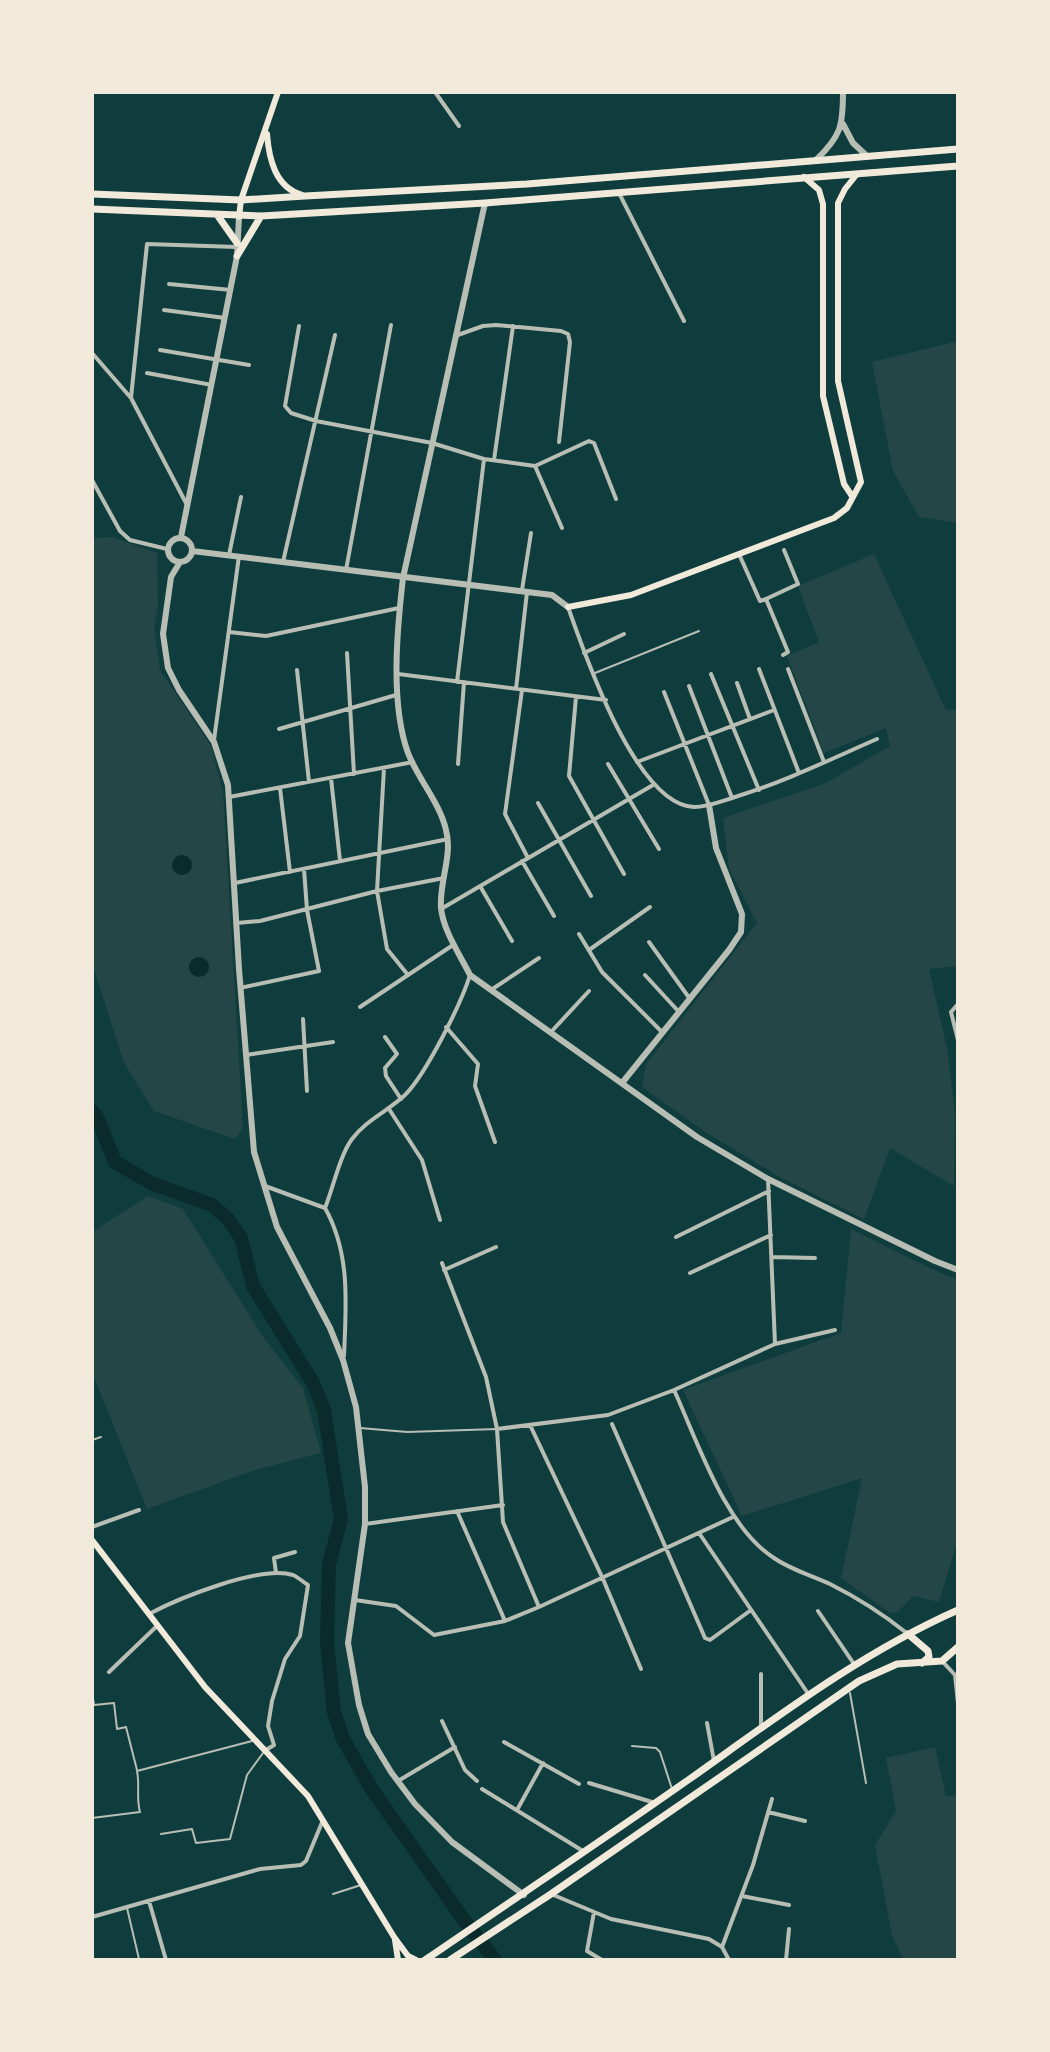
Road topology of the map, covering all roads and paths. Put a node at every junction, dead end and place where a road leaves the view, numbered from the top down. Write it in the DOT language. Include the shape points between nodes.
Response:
graph roads {
  1 [pos="278,92"];
  2 [pos="435,92"];
  3 [pos="843,92"];
  4 [pos="843,124"];
  5 [pos="459,126"];
  6 [pos="266,128"];
  7 [pos="958,149"];
  8 [pos="867,156"];
  9 [pos="816,160"];
  10 [pos="958,166"];
  11 [pos="857,174"];
  12 [pos="804,177"];
  13 [pos="619,193"];
  14 [pos="92,194"];
  15 [pos="305,196"];
  16 [pos="241,200"];
  17 [pos="485,203"];
  18 [pos="838,203"];
  19 [pos="823,204"];
  20 [pos="92,209"];
  21 [pos="218,216"];
  22 [pos="261,216"];
  23 [pos="239,217"];
  24 [pos="237,245"];
  25 [pos="237,256"];
  26 [pos="169,284"];
  27 [pos="231,290"];
  28 [pos="164,310"];
  29 [pos="225,318"];
  30 [pos="684,321"];
  31 [pos="391,325"];
  32 [pos="299,326"];
  33 [pos="513,326"];
  34 [pos="335,335"];
  35 [pos="455,336"];
  36 [pos="160,350"];
  37 [pos="92,353"];
  38 [pos="217,360"];
  39 [pos="249,365"];
  40 [pos="147,373"];
  41 [pos="212,385"];
  42 [pos="131,398"];
  43 [pos="316,421"];
  44 [pos="372,432"];
  45 [pos="559,442"];
  46 [pos="432,443"];
  47 [pos="484,459"];
  48 [pos="494,460"];
  49 [pos="535,466"];
  50 [pos="92,480"];
  51 [pos="852,496"];
  52 [pos="241,497"];
  53 [pos="616,499"];
  54 [pos="189,507"];
  55 [pos="562,528"];
  56 [pos="531,533"];
  57 [pos="181,537"];
  58 [pos="167,549"];
  59 [pos="784,550"];
  60 [pos="192,551"];
  61 [pos="739,554"];
  62 [pos="229,555"];
  63 [pos="239,556"];
  64 [pos="180,562"];
  65 [pos="283,562"];
  66 [pos="346,570"];
  67 [pos="403,578"];
  68 [pos="467,585"];
  69 [pos="525,592"];
  70 [pos="766,599"];
  71 [pos="568,607"];
  72 [pos="399,608"];
  73 [pos="699,631"];
  74 [pos="229,632"];
  75 [pos="624,634"];
  76 [pos="347,653"];
  77 [pos="584,653"];
  78 [pos="783,655"];
  79 [pos="759,669"];
  80 [pos="788,669"];
  81 [pos="297,670"];
  82 [pos="594,673"];
  83 [pos="398,674"];
  84 [pos="711,674"];
  85 [pos="457,682"];
  86 [pos="464,682"];
  87 [pos="737,683"];
  88 [pos="689,686"];
  89 [pos="519,689"];
  90 [pos="664,692"];
  91 [pos="398,695"];
  92 [pos="576,697"];
  93 [pos="606,700"];
  94 [pos="350,708"];
  95 [pos="774,710"];
  96 [pos="750,719"];
  97 [pos="303,722"];
  98 [pos="731,726"];
  99 [pos="279,729"];
  100 [pos="708,734"];
  101 [pos="877,739"];
  102 [pos="214,742"];
  103 [pos="684,744"];
  104 [pos="413,762"];
  105 [pos="637,762"];
  106 [pos="824,762"];
  107 [pos="458,764"];
  108 [pos="608,764"];
  109 [pos="384,768"];
  110 [pos="799,773"];
  111 [pos="354,774"];
  112 [pos="331,778"];
  113 [pos="309,782"];
  114 [pos="654,785"];
  115 [pos="280,788"];
  116 [pos="759,790"];
  117 [pos="229,797"];
  118 [pos="732,798"];
  119 [pos="629,799"];
  120 [pos="538,803"];
  121 [pos="709,805"];
  122 [pos="595,819"];
  123 [pos="448,839"];
  124 [pos="558,840"];
  125 [pos="659,849"];
  126 [pos="380,853"];
  127 [pos="525,860"];
  128 [pos="340,861"];
  129 [pos="304,869"];
  130 [pos="290,872"];
  131 [pos="624,874"];
  132 [pos="444,878"];
  133 [pos="235,883"];
  134 [pos="480,886"];
  135 [pos="377,891"];
  136 [pos="591,896"];
  137 [pos="650,907"];
  138 [pos="441,909"];
  139 [pos="307,910"];
  140 [pos="554,916"];
  141 [pos="237,923"];
  142 [pos="579,934"];
  143 [pos="512,941"];
  144 [pos="649,942"];
  145 [pos="455,944"];
  146 [pos="589,950"];
  147 [pos="539,958"];
  148 [pos="408,975"];
  149 [pos="470,975"];
  150 [pos="645,975"];
  151 [pos="240,988"];
  152 [pos="491,990"];
  153 [pos="589,991"];
  154 [pos="690,999"];
  155 [pos="958,1004"];
  156 [pos="360,1007"];
  157 [pos="679,1012"];
  158 [pos="303,1019"];
  159 [pos="446,1027"];
  160 [pos="551,1032"];
  161 [pos="663,1033"];
  162 [pos="385,1037"];
  163 [pos="958,1040"];
  164 [pos="333,1042"];
  165 [pos="304,1046"];
  166 [pos="246,1055"];
  167 [pos="622,1083"];
  168 [pos="307,1091"];
  169 [pos="401,1099"];
  170 [pos="389,1109"];
  171 [pos="495,1142"];
  172 [pos="768,1179"];
  173 [pos="263,1185"];
  174 [pos="769,1191"];
  175 [pos="325,1208"];
  176 [pos="440,1220"];
  177 [pos="771,1235"];
  178 [pos="676,1237"];
  179 [pos="496,1247"];
  180 [pos="772,1257"];
  181 [pos="815,1258"];
  182 [pos="442,1263"];
  183 [pos="444,1270"];
  184 [pos="958,1270"];
  185 [pos="690,1273"];
  186 [pos="835,1330"];
  187 [pos="775,1344"];
  188 [pos="343,1360"];
  189 [pos="674,1390"];
  190 [pos="612,1424"];
  191 [pos="530,1425"];
  192 [pos="359,1428"];
  193 [pos="497,1429"];
  194 [pos="101,1437"];
  195 [pos="92,1440"];
  196 [pos="503,1505"];
  197 [pos="139,1510"];
  198 [pos="457,1511"];
  199 [pos="733,1517"];
  200 [pos="365,1524"];
  201 [pos="92,1527"];
  202 [pos="699,1533"];
  203 [pos="92,1540"];
  204 [pos="667,1547"];
  205 [pos="295,1552"];
  206 [pos="276,1573"];
  207 [pos="603,1579"];
  208 [pos="352,1599"];
  209 [pos="539,1607"];
  210 [pos="751,1610"];
  211 [pos="958,1610"];
  212 [pos="818,1611"];
  213 [pos="149,1614"];
  214 [pos="505,1621"];
  215 [pos="158,1625"];
  216 [pos="908,1634"];
  217 [pos="958,1647"];
  218 [pos="942,1661"];
  219 [pos="854,1664"];
  220 [pos="920,1665"];
  221 [pos="641,1669"];
  222 [pos="109,1672"];
  223 [pos="761,1674"];
  224 [pos="849,1688"];
  225 [pos="92,1692"];
  226 [pos="809,1695"];
  227 [pos="958,1703"];
  228 [pos="442,1721"];
  229 [pos="707,1723"];
  230 [pos="761,1728"];
  231 [pos="253,1740"];
  232 [pos="504,1742"];
  233 [pos="632,1746"];
  234 [pos="455,1747"];
  235 [pos="264,1752"];
  236 [pos="714,1761"];
  237 [pos="543,1762"];
  238 [pos="137,1771"];
  239 [pos="397,1781"];
  240 [pos="477,1781"];
  241 [pos="589,1783"];
  242 [pos="866,1783"];
  243 [pos="579,1784"];
  244 [pos="482,1789"];
  245 [pos="673,1790"];
  246 [pos="772,1799"];
  247 [pos="655,1803"];
  248 [pos="517,1810"];
  249 [pos="768,1812"];
  250 [pos="92,1818"];
  251 [pos="323,1820"];
  252 [pos="805,1821"];
  253 [pos="161,1834"];
  254 [pos="585,1852"];
  255 [pos="363,1884"];
  256 [pos="333,1894"];
  257 [pos="551,1894"];
  258 [pos="524,1895"];
  259 [pos="742,1896"];
  260 [pos="149,1901"];
  261 [pos="789,1905"];
  262 [pos="127,1906"];
  263 [pos="594,1912"];
  264 [pos="92,1917"];
  265 [pos="789,1929"];
  266 [pos="394,1937"];
  267 [pos="722,1947"];
  268 [pos="139,1959"];
  269 [pos="166,1960"];
  270 [pos="398,1960"];
  271 [pos="422,1960"];
  272 [pos="450,1960"];
  273 [pos="602,1960"];
  274 [pos="729,1960"];
  275 [pos="786,1960"];
  1 -- 6 [label="main road"];
  2 -- 5 [label="street"];
  3 -- 4 [label="street"];
  4 -- 8 [label="street"];
  4 -- 9 [label="street" via="834,143"];
  6 -- 15 [label="main road" via="278,177 290,192"];
  6 -- 16 [label="main road"];
  7 -- 8 [label="main road"];
  8 -- 9 [label="main road"];
  9 -- 15 [label="main road"];
  10 -- 11 [label="main road"];
  11 -- 12 [label="main road"];
  11 -- 18 [label="main road"];
  12 -- 13 [label="main road"];
  12 -- 19 [label="main road" via="819,190"];
  13 -- 17 [label="main road"];
  13 -- 30 [label="street"];
  14 -- 16 [label="main road"];
  15 -- 16 [label="main road"];
  16 -- 23 [label="main road"];
  17 -- 22 [label="main road"];
  17 -- 35 [label="street"];
  18 -- 19 [label="main road" via="831,198"];
  18 -- 51 [label="main road" via="838,381 861,482"];
  19 -- 51 [label="main road" via="823,396 844,484"];
  20 -- 21 [label="main road"];
  21 -- 23 [label="main road"];
  21 -- 24 [label="main road"];
  22 -- 23 [label="main road"];
  22 -- 25 [label="main road"];
  23 -- 24 [label="street"];
  24 -- 25 [label="street"];
  24 -- 42 [label="street" via="147,244"];
  25 -- 27 [label="street"];
  26 -- 27 [label="street"];
  27 -- 29 [label="street"];
  28 -- 29 [label="street"];
  29 -- 38 [label="street"];
  31 -- 44 [label="street"];
  32 -- 43 [label="street" via="285,406"];
  33 -- 35 [label="street" via="483,326"];
  33 -- 45 [label="street" via="568,334"];
  33 -- 48 [label="street"];
  34 -- 43 [label="street"];
  35 -- 46 [label="street"];
  36 -- 38 [label="street"];
  37 -- 42 [label="street"];
  38 -- 39 [label="street"];
  38 -- 41 [label="street"];
  40 -- 41 [label="street"];
  41 -- 54 [label="street"];
  42 -- 54 [label="street"];
  43 -- 44 [label="street"];
  43 -- 65 [label="street"];
  44 -- 46 [label="street"];
  44 -- 66 [label="street"];
  46 -- 47 [label="street"];
  46 -- 67 [label="street"];
  47 -- 48 [label="street"];
  47 -- 68 [label="street"];
  48 -- 49 [label="street"];
  49 -- 53 [label="street" via="594,443"];
  49 -- 55 [label="street"];
  50 -- 58 [label="street" via="120,531 130,540"];
  51 -- 61 [label="main road" via="834,518"];
  52 -- 62 [label="street"];
  54 -- 57 [label="street"];
  56 -- 69 [label="street"];
  57 -- 58 [label="street"];
  57 -- 60 [label="street"];
  58 -- 64 [label="street" via="169,557"];
  59 -- 70 [label="street" via="798,584"];
  60 -- 62 [label="street"];
  60 -- 64 [label="street"];
  61 -- 70 [label="street" via="760,601"];
  61 -- 71 [label="main road" via="631,595"];
  62 -- 63 [label="street"];
  63 -- 65 [label="street"];
  63 -- 74 [label="street"];
  64 -- 102 [label="street" via="171,577 165,609 168,668"];
  65 -- 66 [label="street"];
  66 -- 67 [label="street"];
  67 -- 68 [label="street"];
  67 -- 72 [label="street"];
  68 -- 69 [label="street"];
  68 -- 85 [label="street"];
  69 -- 71 [label="street" via="552,595"];
  69 -- 89 [label="street"];
  70 -- 78 [label="street" via="788,652"];
  71 -- 77 [label="street"];
  72 -- 74 [label="street" via="266,636"];
  72 -- 83 [label="street"];
  73 -- 82 [label="lane"];
  74 -- 102 [label="street"];
  75 -- 77 [label="street"];
  76 -- 94 [label="street"];
  77 -- 82 [label="street"];
  79 -- 95 [label="street"];
  80 -- 106 [label="street"];
  81 -- 97 [label="street"];
  82 -- 93 [label="street"];
  83 -- 85 [label="street"];
  83 -- 91 [label="street"];
  84 -- 98 [label="street"];
  85 -- 86 [label="street"];
  86 -- 89 [label="street"];
  86 -- 107 [label="street"];
  87 -- 96 [label="street"];
  88 -- 100 [label="street"];
  89 -- 92 [label="street"];
  89 -- 127 [label="street" via="505,814"];
  90 -- 103 [label="street"];
  91 -- 94 [label="street"];
  91 -- 104 [label="street"];
  92 -- 93 [label="street"];
  92 -- 122 [label="street" via="569,776"];
  93 -- 105 [label="street"];
  94 -- 97 [label="street"];
  94 -- 111 [label="street"];
  95 -- 96 [label="street"];
  95 -- 110 [label="street"];
  96 -- 98 [label="street"];
  97 -- 99 [label="street"];
  97 -- 113 [label="street"];
  98 -- 100 [label="street"];
  98 -- 116 [label="street"];
  100 -- 103 [label="street"];
  100 -- 118 [label="street"];
  101 -- 106 [label="street"];
  102 -- 117 [label="street"];
  103 -- 105 [label="street"];
  103 -- 121 [label="street"];
  104 -- 109 [label="street"];
  104 -- 123 [label="street"];
  105 -- 114 [label="street"];
  106 -- 110 [label="street"];
  108 -- 119 [label="street"];
  109 -- 111 [label="street"];
  109 -- 126 [label="street"];
  110 -- 116 [label="street"];
  111 -- 112 [label="street"];
  112 -- 113 [label="street"];
  112 -- 128 [label="street"];
  113 -- 115 [label="street"];
  114 -- 119 [label="street"];
  114 -- 121 [label="street" via="670,800 692,807"];
  115 -- 117 [label="street"];
  115 -- 130 [label="street"];
  116 -- 118 [label="street"];
  117 -- 133 [label="street"];
  118 -- 121 [label="street"];
  119 -- 122 [label="street"];
  119 -- 125 [label="street"];
  120 -- 124 [label="street"];
  121 -- 154 [label="street" via="716,848 742,924 729,950"];
  122 -- 124 [label="street"];
  122 -- 131 [label="street"];
  123 -- 126 [label="street"];
  123 -- 132 [label="street"];
  124 -- 127 [label="street"];
  124 -- 136 [label="street"];
  126 -- 128 [label="street"];
  126 -- 135 [label="street"];
  127 -- 134 [label="street"];
  127 -- 140 [label="street"];
  128 -- 129 [label="street"];
  129 -- 130 [label="street"];
  129 -- 139 [label="street"];
  130 -- 133 [label="street"];
  132 -- 135 [label="street"];
  132 -- 138 [label="street"];
  133 -- 141 [label="street"];
  134 -- 138 [label="street"];
  134 -- 143 [label="street"];
  135 -- 139 [label="street"];
  135 -- 148 [label="street" via="387,949"];
  137 -- 146 [label="street"];
  138 -- 145 [label="street"];
  139 -- 141 [label="street"];
  139 -- 151 [label="street" via="319,971"];
  141 -- 151 [label="street"];
  142 -- 146 [label="street"];
  144 -- 154 [label="street"];
  145 -- 148 [label="street"];
  145 -- 149 [label="street"];
  146 -- 161 [label="street" via="602,972"];
  147 -- 152 [label="street"];
  148 -- 156 [label="street"];
  149 -- 152 [label="street"];
  149 -- 159 [label="street"];
  150 -- 157 [label="street"];
  151 -- 166 [label="street"];
  152 -- 160 [label="street"];
  153 -- 160 [label="street"];
  154 -- 157 [label="street"];
  155 -- 163 [label="street" via="951,1012"];
  157 -- 161 [label="street"];
  158 -- 165 [label="street"];
  159 -- 169 [label="street"];
  159 -- 171 [label="street" via="478,1064 475,1086"];
  160 -- 167 [label="street"];
  161 -- 167 [label="street"];
  162 -- 169 [label="street" via="397,1054 385,1068 386,1076"];
  164 -- 165 [label="street"];
  165 -- 166 [label="street"];
  165 -- 168 [label="street"];
  166 -- 173 [label="street" via="254,1152"];
  167 -- 172 [label="street"];
  169 -- 170 [label="street"];
  170 -- 175 [label="street" via="350,1140"];
  170 -- 176 [label="street" via="422,1160"];
  172 -- 174 [label="street"];
  172 -- 184 [label="street"];
  173 -- 175 [label="street"];
  173 -- 188 [label="street" via="277,1227"];
  174 -- 177 [label="street"];
  174 -- 178 [label="street"];
  175 -- 188 [label="street" via="345,1271"];
  177 -- 180 [label="street"];
  177 -- 185 [label="street"];
  179 -- 183 [label="street"];
  180 -- 181 [label="street"];
  180 -- 187 [label="street"];
  182 -- 183 [label="street"];
  183 -- 193 [label="street" via="486,1377"];
  186 -- 187 [label="street"];
  187 -- 189 [label="street"];
  188 -- 192 [label="street"];
  189 -- 191 [label="street" via="608,1415"];
  189 -- 199 [label="street"];
  190 -- 204 [label="street"];
  191 -- 193 [label="street"];
  191 -- 207 [label="street"];
  192 -- 193 [label="lane"];
  192 -- 200 [label="street"];
  193 -- 196 [label="street"];
  194 -- 195 [label="lane"];
  196 -- 198 [label="street"];
  196 -- 209 [label="street" via="503,1522"];
  197 -- 201 [label="street"];
  198 -- 200 [label="street"];
  198 -- 214 [label="street"];
  199 -- 202 [label="street"];
  199 -- 216 [label="street" via="771,1557 870,1606"];
  200 -- 208 [label="street"];
  202 -- 204 [label="street"];
  202 -- 210 [label="street"];
  203 -- 213 [label="main road"];
  204 -- 207 [label="street"];
  204 -- 210 [label="street" via="707,1640"];
  205 -- 206 [label="street" via="274,1558"];
  206 -- 213 [label="street" via="252,1575"];
  206 -- 235 [label="street" via="294,1575 308,1585 300,1636 276,1682 268,1726 274,1745"];
  207 -- 209 [label="street"];
  207 -- 221 [label="street"];
  208 -- 214 [label="street" via="396,1606 434,1635"];
  208 -- 239 [label="street" via="348,1643 359,1705 368,1734"];
  209 -- 214 [label="street"];
  210 -- 226 [label="street"];
  211 -- 216 [label="main road"];
  212 -- 219 [label="street"];
  213 -- 215 [label="main road"];
  215 -- 222 [label="street"];
  215 -- 231 [label="main road"];
  216 -- 219 [label="main road"];
  216 -- 220 [label="main road" via="928,1651"];
  217 -- 218 [label="main road"];
  218 -- 220 [label="main road"];
  218 -- 227 [label="street" via="955,1675"];
  219 -- 226 [label="main road"];
  220 -- 224 [label="main road" via="897,1664"];
  223 -- 230 [label="street"];
  224 -- 242 [label="lane"];
  224 -- 257 [label="main road"];
  225 -- 238 [label="lane" via="94,1705 114,1703 117,1729 126,1727"];
  226 -- 230 [label="main road"];
  228 -- 234 [label="street"];
  229 -- 236 [label="street"];
  230 -- 236 [label="main road"];
  231 -- 235 [label="main road"];
  231 -- 238 [label="lane"];
  232 -- 237 [label="street"];
  233 -- 245 [label="lane" via="660,1752"];
  234 -- 239 [label="street"];
  234 -- 240 [label="street" via="465,1770"];
  235 -- 251 [label="main road" via="308,1796"];
  235 -- 253 [label="lane" via="247,1775 230,1839 196,1843 192,1829"];
  236 -- 245 [label="main road"];
  237 -- 243 [label="street"];
  237 -- 248 [label="street"];
  238 -- 250 [label="lane" via="140,1812"];
  239 -- 258 [label="street" via="433,1825"];
  241 -- 247 [label="street"];
  244 -- 248 [label="street"];
  245 -- 247 [label="main road"];
  246 -- 249 [label="street"];
  247 -- 254 [label="main road"];
  248 -- 254 [label="street"];
  249 -- 252 [label="street"];
  249 -- 259 [label="street"];
  251 -- 255 [label="main road"];
  251 -- 260 [label="street" via="301,1865 260,1869"];
  254 -- 258 [label="main road"];
  255 -- 256 [label="lane"];
  255 -- 266 [label="main road"];
  257 -- 263 [label="street"];
  257 -- 272 [label="main road"];
  258 -- 271 [label="main road"];
  259 -- 261 [label="street"];
  259 -- 267 [label="street"];
  260 -- 262 [label="street"];
  260 -- 269 [label="street"];
  262 -- 264 [label="street"];
  262 -- 268 [label="lane"];
  263 -- 267 [label="street" via="709,1939"];
  263 -- 273 [label="street" via="587,1951"];
  265 -- 275 [label="street"];
  266 -- 270 [label="main road"];
  266 -- 271 [label="main road" via="408,1956"];
  267 -- 274 [label="street"];
}
